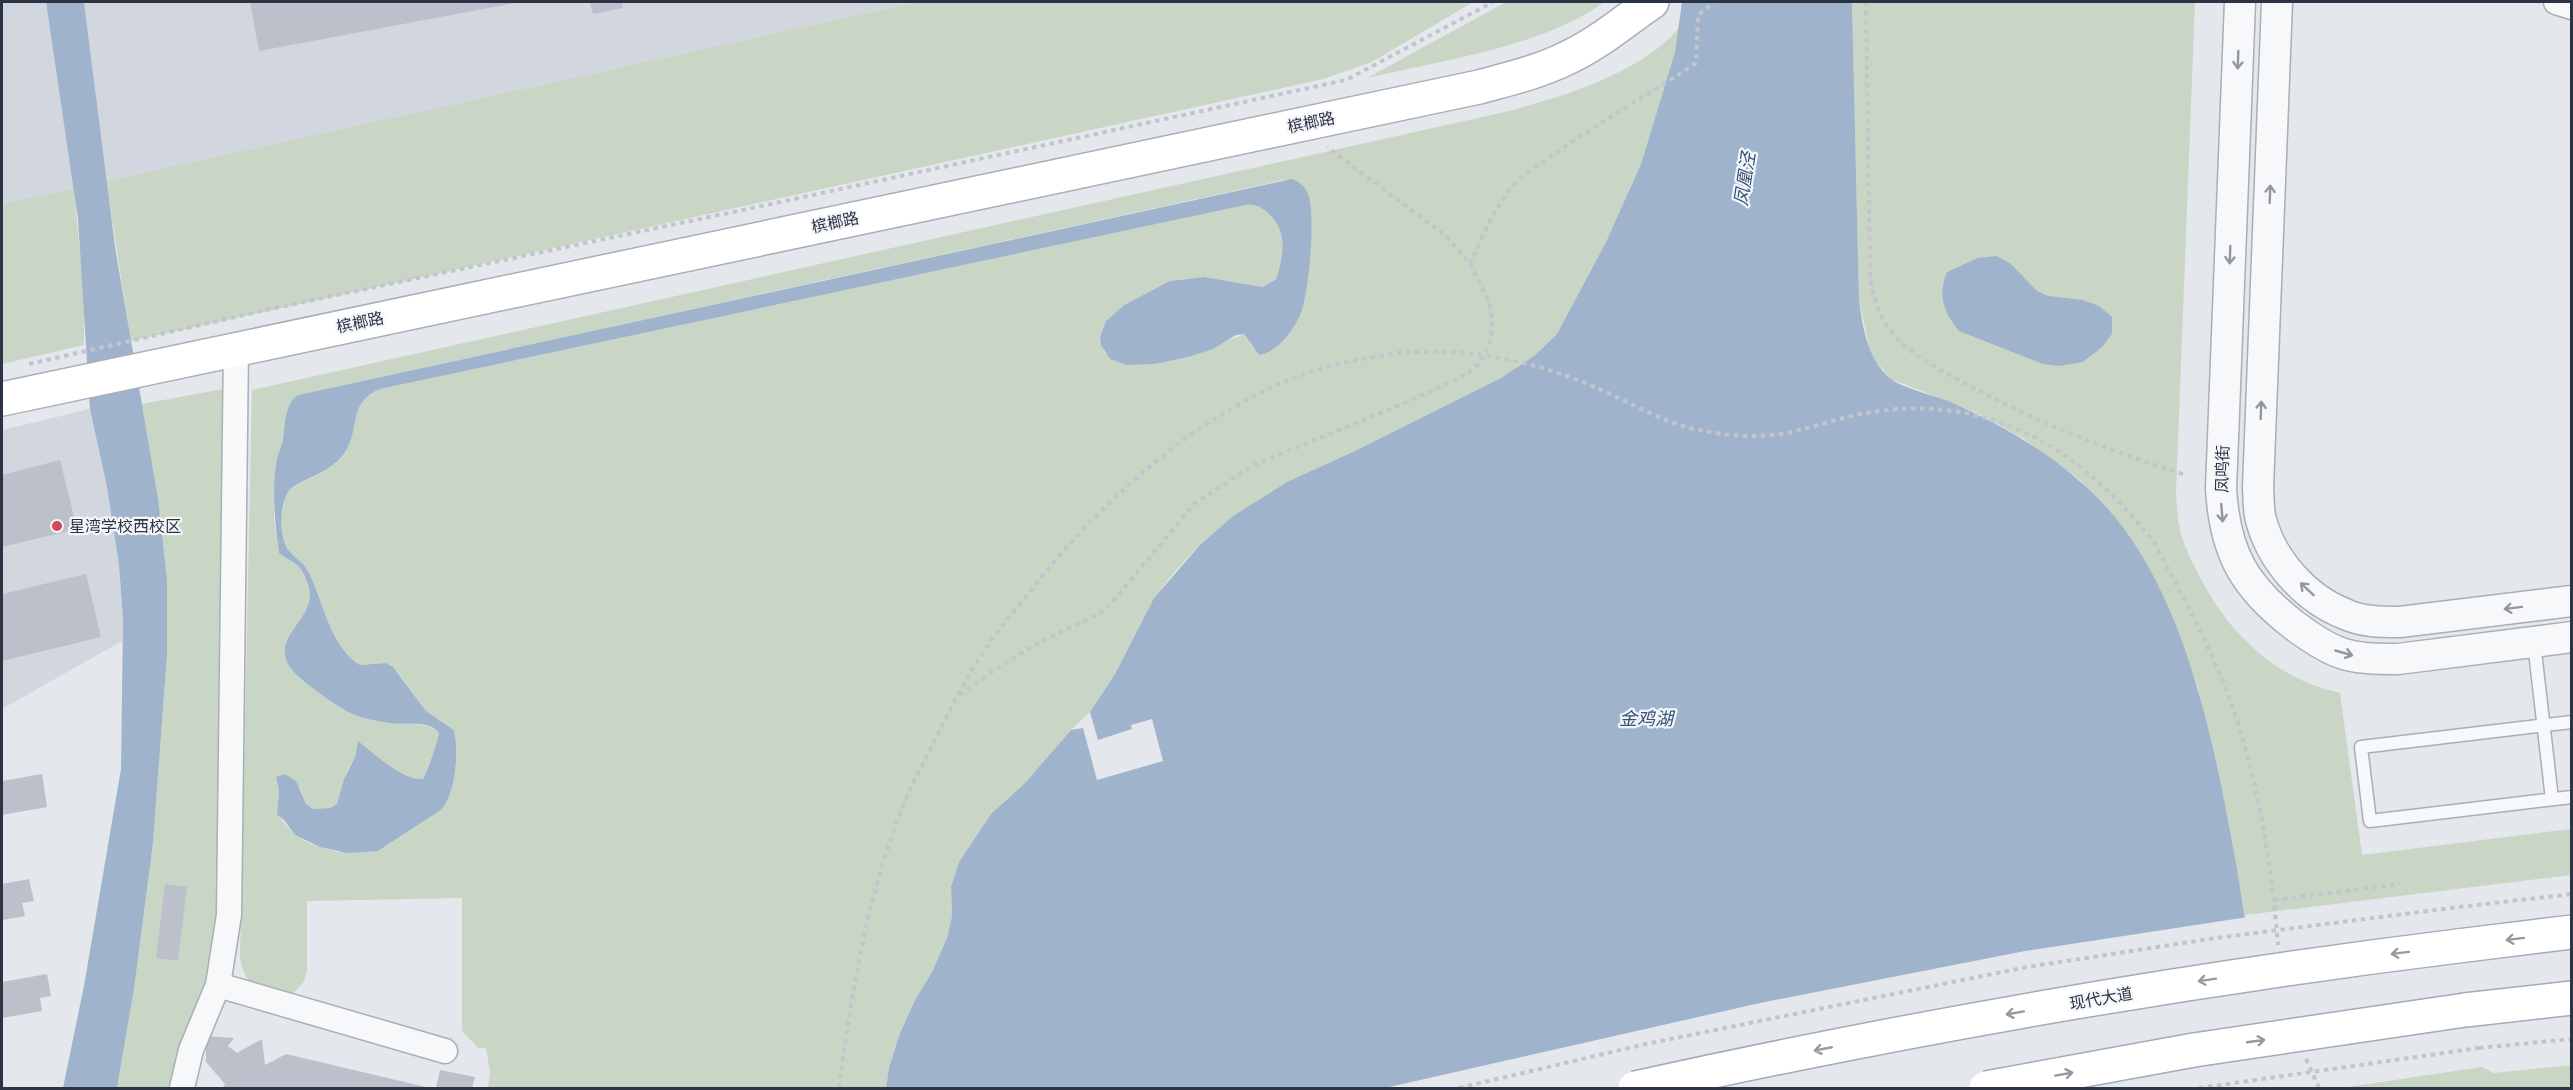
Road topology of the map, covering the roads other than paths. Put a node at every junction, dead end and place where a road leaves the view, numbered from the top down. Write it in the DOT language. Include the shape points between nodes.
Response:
graph roads {
  1 [pos="1652,2"];
  2 [pos="2240,2"];
  3 [pos="2277,2"];
  4 [pos="2556,2"];
  5 [pos="2571,7"];
  6 [pos="236,348"];
  7 [pos="2,399"];
  8 [pos="2571,601"];
  9 [pos="2571,637"];
  10 [pos="2533,642"];
  11 [pos="2571,722"];
  12 [pos="2543,726"];
  13 [pos="2571,796"];
  14 [pos="2552,799"];
  15 [pos="2571,932"];
  16 [pos="218,985"];
  17 [pos="2571,998"];
  18 [pos="445,1051"];
  19 [pos="182,1089"];
  20 [pos="1635,1089"];
  21 [pos="1986,1089"];
  1 -- 6 [label="main road, 槟榔路" via="1568,58 1479,87"];
  2 -- 10 [label="street, 凤鸣街, one-way" via="2220,489 2223,522 2234,554 2251,585 2273,609 2305,634 2338,652 2398,659"];
  8 -- 3 [label="street, one-way" via="2372,622 2345,615 2318,599 2288,572 2272,549 2260,519 2258,488"];
  4 -- 5 [label="street"];
  6 -- 7 [label="main road, 槟榔路" via="139,354 80,367"];
  6 -- 16 [label="street" via="229,915"];
  9 -- 10 [label="street, 凤鸣街"];
  10 -- 12 [label="lane"];
  11 -- 12 [label="lane"];
  12 -- 14 [label="lane"];
  12 -- 14 [label="lane" via="2361,747 2370,821"];
  13 -- 14 [label="lane"];
  15 -- 20 [label="main road, 现代大道, one-way, bridge" via="2317,963 2156,989 1899,1033"];
  16 -- 18 [label="street"];
  16 -- 19 [label="street" via="191,1050"];
  21 -- 17 [label="main road, one-way, bridge" via="2194,1050"];
}
